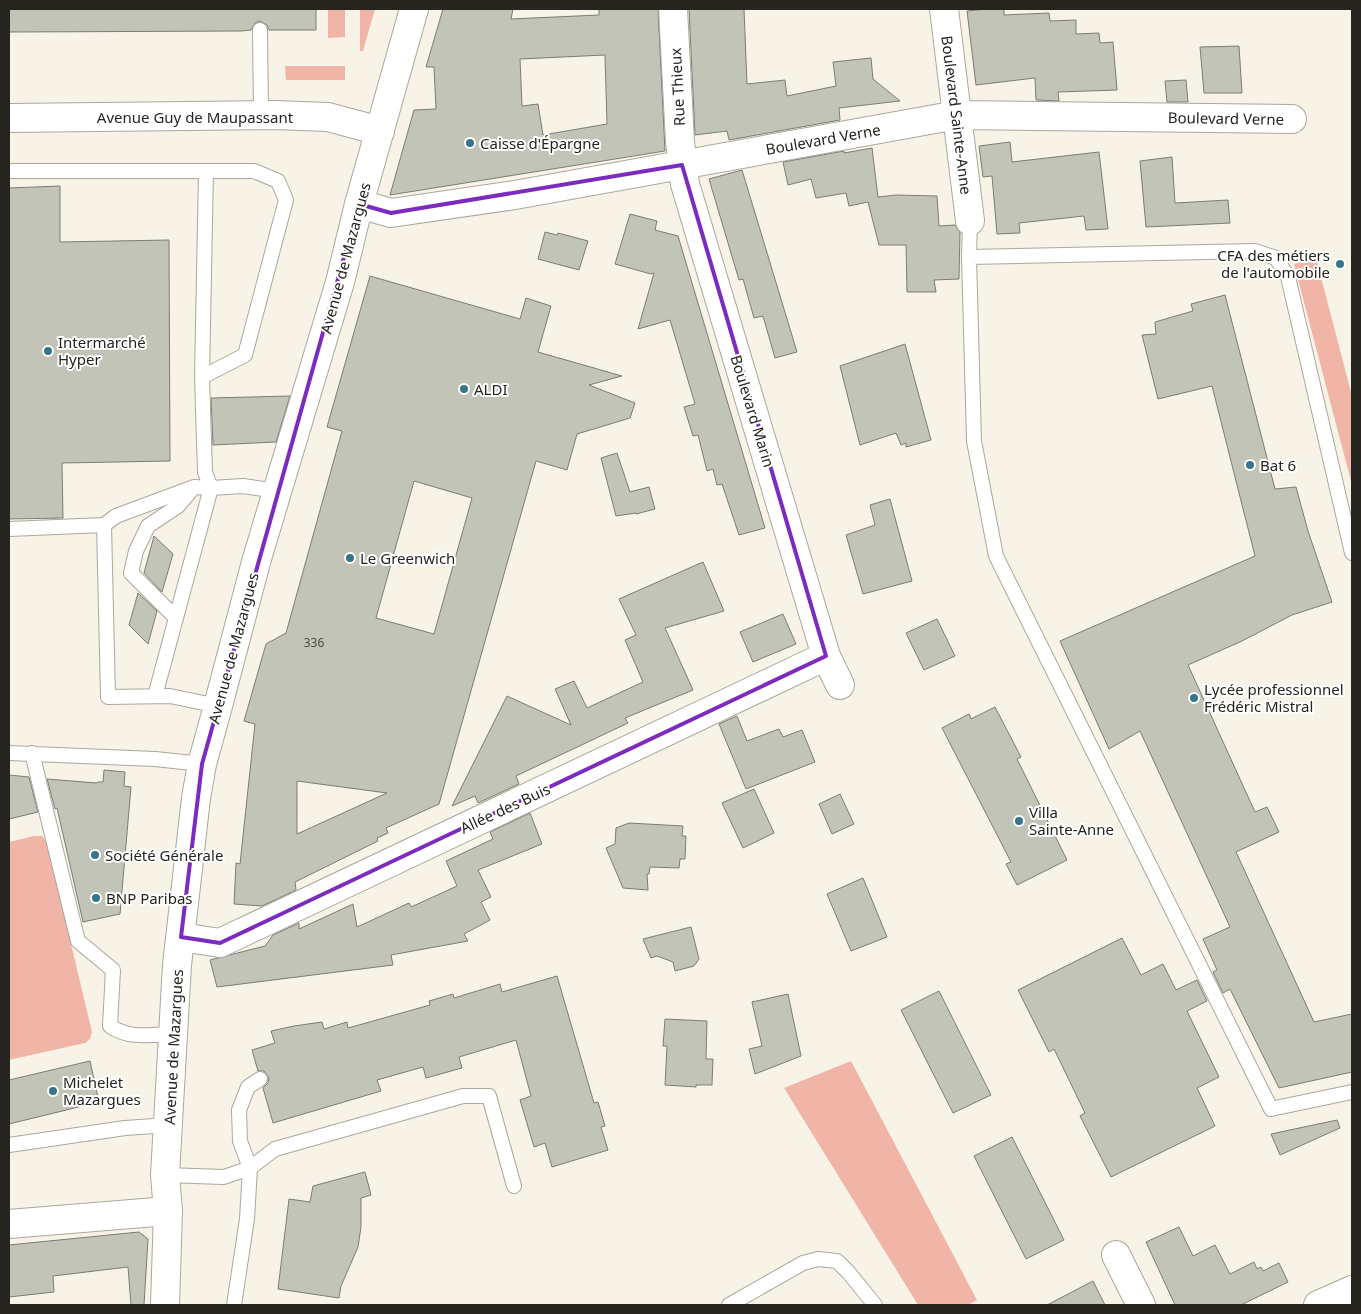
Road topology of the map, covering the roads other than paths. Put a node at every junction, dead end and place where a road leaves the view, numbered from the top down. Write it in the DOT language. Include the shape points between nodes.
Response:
graph roads {
  1 [pos="414,9"];
  2 [pos="673,9"];
  3 [pos="944,9"];
  4 [pos="260,30"];
  5 [pos="957,114"];
  6 [pos="261,115"];
  7 [pos="9,118"];
  8 [pos="1292,119"];
  9 [pos="380,131"];
  10 [pos="682,165"];
  11 [pos="9,171"];
  12 [pos="206,171"];
  13 [pos="359,204"];
  14 [pos="970,221"];
  15 [pos="969,257"];
  16 [pos="202,377"];
  17 [pos="194,487"];
  18 [pos="212,488"];
  19 [pos="277,491"];
  20 [pos="104,525"];
  21 [pos="9,529"];
  22 [pos="1352,553"];
  23 [pos="176,618"];
  24 [pos="826,656"];
  25 [pos="840,685"];
  26 [pos="154,696"];
  27 [pos="218,706"];
  28 [pos="9,753"];
  29 [pos="32,753"];
  30 [pos="202,764"];
  31 [pos="181,937"];
  32 [pos="173,1034"];
  33 [pos="260,1079"];
  34 [pos="1352,1092"];
  35 [pos="168,1125"];
  36 [pos="9,1145"];
  37 [pos="250,1168"];
  38 [pos="165,1175"];
  39 [pos="514,1186"];
  40 [pos="168,1211"];
  41 [pos="9,1224"];
  42 [pos="1116,1255"];
  43 [pos="1352,1290"];
  44 [pos="165,1305"];
  45 [pos="234,1305"];
  46 [pos="729,1305"];
  47 [pos="875,1305"];
  48 [pos="1141,1305"];
  49 [pos="1318,1305"];
  1 -- 9 [label="street, Avenue de Mazargues"];
  2 -- 10 [label="street, Rue Thieux"];
  3 -- 5 [label="street, Boulevard Sainte-Anne"];
  4 -- 6 [label="lane"];
  5 -- 8 [label="street, Boulevard Verne"];
  5 -- 10 [label="street, Boulevard Verne"];
  5 -- 14 [label="street, Boulevard Sainte-Anne"];
  6 -- 7 [label="street, Avenue Guy de Maupassant"];
  6 -- 9 [label="street, Avenue Guy de Maupassant" via="328,118"];
  9 -- 13 [label="street, Avenue de Mazargues"];
  10 -- 13 [label="street, Boulevard Verne" via="391,213"];
  10 -- 24 [label="street, Boulevard Marin"];
  11 -- 12 [label="lane"];
  12 -- 16 [label="lane"];
  12 -- 16 [label="lane" via="254,172 278,181 286,200 244,355"];
  13 -- 19 [label="street, Avenue de Mazargues" via="340,282"];
  14 -- 15 [label="lane"];
  15 -- 22 [label="lane" via="1255,251 1276,258 1288,277"];
  15 -- 34 [label="lane" via="974,441 996,556 1271,1109"];
  16 -- 18 [label="lane" via="205,472"];
  17 -- 18 [label="lane"];
  17 -- 20 [label="lane" via="116,516"];
  17 -- 23 [label="lane" via="178,506 148,526 136,551 131,573"];
  18 -- 19 [label="lane" via="243,486"];
  18 -- 23 [label="lane"];
  19 -- 27 [label="street, Avenue de Mazargues"];
  20 -- 21 [label="lane"];
  20 -- 26 [label="lane" via="108,697"];
  23 -- 26 [label="lane"];
  24 -- 25 [label="street, Boulevard Marin"];
  24 -- 31 [label="street, Allée des Buis" via="220,943"];
  26 -- 27 [label="lane"];
  27 -- 30 [label="street, Avenue de Mazargues"];
  28 -- 29 [label="lane"];
  29 -- 30 [label="lane"];
  29 -- 32 [label="lane" via="78,942 114,970 110,1026 119,1033 131,1035"];
  30 -- 31 [label="street, Avenue de Mazargues"];
  31 -- 32 [label="street, Avenue de Mazargues"];
  32 -- 35 [label="street, Avenue de Mazargues"];
  33 -- 37 [label="lane" via="248,1087 239,1110 240,1141"];
  35 -- 36 [label="lane"];
  35 -- 38 [label="street, Avenue de Mazargues"];
  37 -- 38 [label="lane" via="224,1177"];
  37 -- 39 [label="lane" via="275,1149 463,1096 489,1096"];
  37 -- 45 [label="lane" via="247,1219"];
  38 -- 40 [label="street, Avenue de Mazargues"];
  40 -- 41 [label="street"];
  40 -- 44 [label="street, Avenue de Mazargues"];
  42 -- 48 [label="street"];
  43 -- 49 [label="street"];
  46 -- 47 [label="lane" via="803,1263 818,1259 837,1261"];
}
